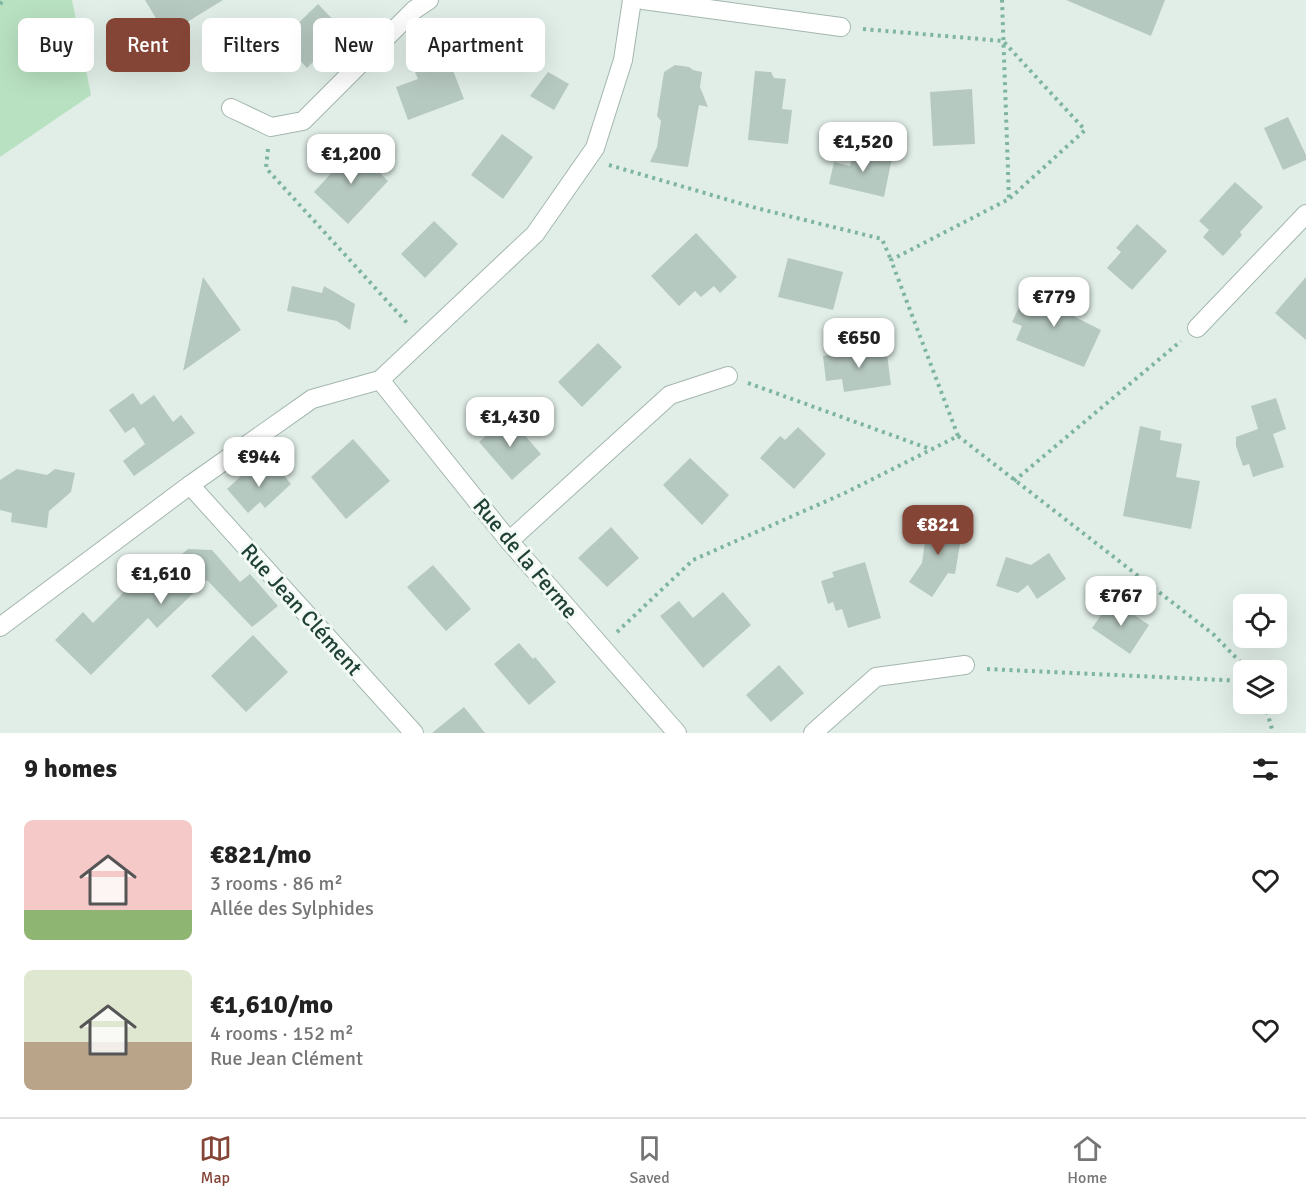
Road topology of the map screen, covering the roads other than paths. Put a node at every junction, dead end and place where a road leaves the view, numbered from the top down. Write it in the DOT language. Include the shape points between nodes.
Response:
graph roads {
  1 [pos="429,0"];
  2 [pos="632,0"];
  3 [pos="643,0"];
  4 [pos="841,27"];
  5 [pos="231,108"];
  6 [pos="1306,214"];
  7 [pos="1197,328"];
  8 [pos="728,376"];
  9 [pos="380,380"];
  10 [pos="190,485"];
  11 [pos="509,541"];
  12 [pos="0,627"];
  13 [pos="964,664"];
  14 [pos="414,733"];
  15 [pos="677,733"];
  16 [pos="813,733"];
  1 -- 5 [label="street" via="414,10 303,121 271,127"];
  2 -- 9 [label="street" via="623,60 588,159 535,234"];
  3 -- 4 [label="street"];
  6 -- 7 [label="street"];
  8 -- 11 [label="street" via="670,395"];
  9 -- 10 [label="street" via="312,399"];
  9 -- 11 [label="street, Rue de la Ferme"];
  10 -- 12 [label="street"];
  10 -- 14 [label="street, Rue Jean Clément"];
  11 -- 15 [label="street, Rue de la Ferme"];
  13 -- 16 [label="street" via="876,677"];
}
